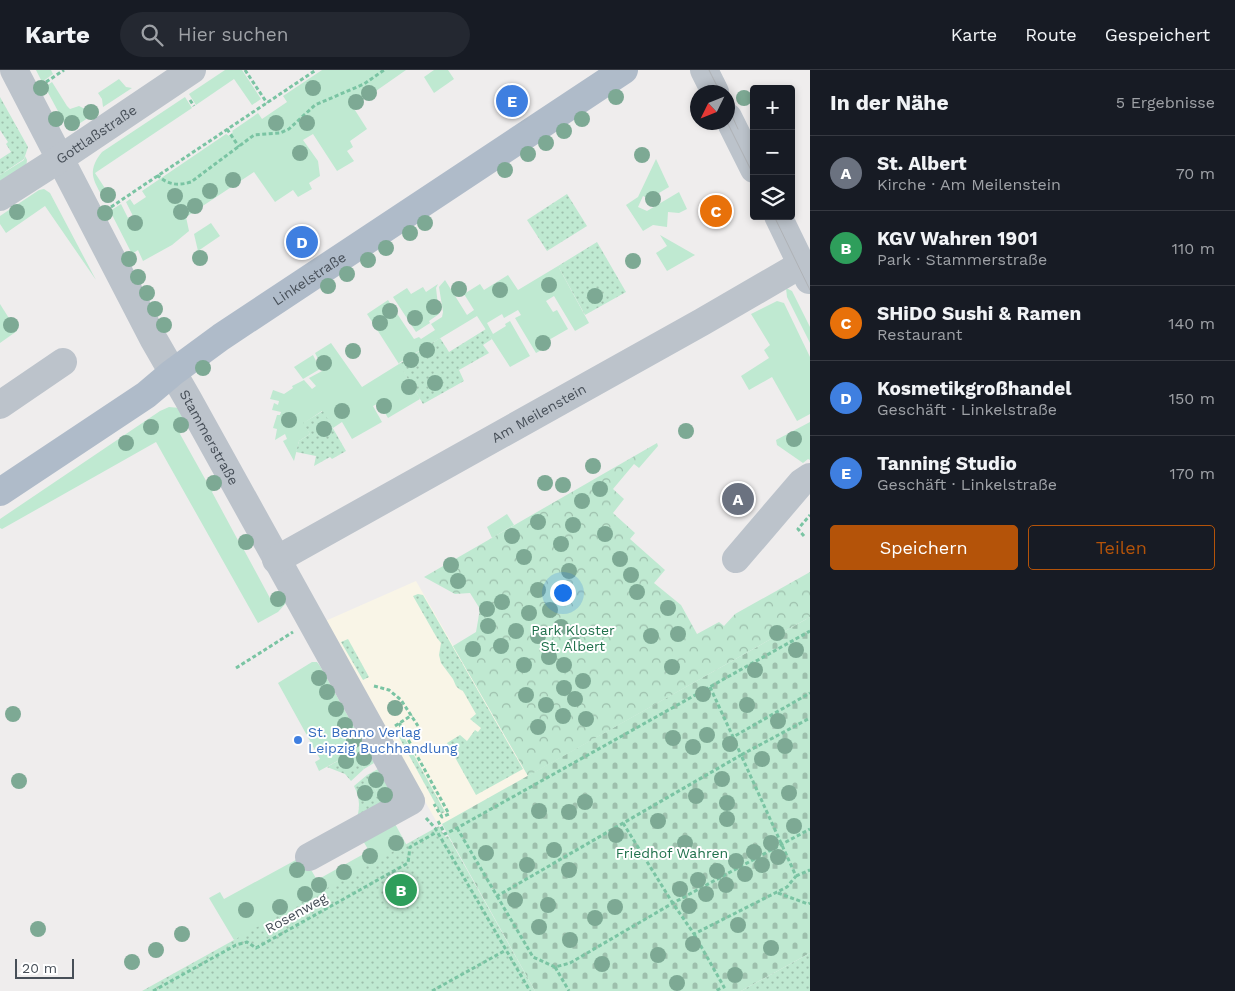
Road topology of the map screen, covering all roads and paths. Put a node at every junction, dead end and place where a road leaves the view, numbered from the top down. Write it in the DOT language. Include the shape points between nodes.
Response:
graph roads {
  1 [pos="64,70"];
  2 [pos="192,70"];
  3 [pos="245,70"];
  4 [pos="316,70"];
  5 [pos="384,70"];
  6 [pos="624,70"];
  7 [pos="704,70"];
  8 [pos="18,76"];
  9 [pos="712,85"];
  10 [pos="191,102"];
  11 [pos="267,103"];
  12 [pos="194,106"];
  13 [pos="227,129"];
  14 [pos="734,130"];
  15 [pos="239,146"];
  16 [pos="61,158"];
  17 [pos="750,161"];
  18 [pos="157,176"];
  19 [pos="0,197"];
  20 [pos="106,210"];
  21 [pos="780,220"];
  22 [pos="806,273"];
  23 [pos="64,362"];
  24 [pos="172,373"];
  25 [pos="0,406"];
  26 [pos="810,477"];
  27 [pos="0,492"];
  28 [pos="810,515"];
  29 [pos="804,536"];
  30 [pos="736,559"];
  31 [pos="276,560"];
  32 [pos="311,621"];
  33 [pos="810,631"];
  34 [pos="236,668"];
  35 [pos="369,684"];
  36 [pos="710,687"];
  37 [pos="810,693"];
  38 [pos="412,715"];
  39 [pos="810,718"];
  40 [pos="418,726"];
  41 [pos="392,727"];
  42 [pos="733,737"];
  43 [pos="741,755"];
  44 [pos="438,822"];
  45 [pos="623,823"];
  46 [pos="457,828"];
  47 [pos="810,829"];
  48 [pos="782,845"];
  49 [pos="309,857"];
  50 [pos="810,870"];
  51 [pos="796,876"];
  52 [pos="777,892"];
  53 [pos="497,896"];
  54 [pos="673,903"];
  55 [pos="810,903"];
  56 [pos="694,934"];
  57 [pos="506,950"];
  58 [pos="555,967"];
  59 [pos="153,991"];
  60 [pos="432,991"];
  61 [pos="530,991"];
  62 [pos="570,991"];
  63 [pos="715,991"];
  1 -- 8 [label="path"];
  2 -- 16 [label="street, Gottlaßstraße"];
  3 -- 11 [label="path"];
  4 -- 11 [label="path"];
  5 -- 15 [label="path" via="364,84 315,105 289,129 254,135"];
  6 -- 24 [label="main road, Linkelstraße" via="221,337"];
  7 -- 9 [label="street"];
  8 -- 16 [label="street, Stammerstraße"];
  10 -- 12 [label="path"];
  11 -- 13 [label="path"];
  13 -- 15 [label="path"];
  13 -- 18 [label="path"];
  14 -- 17 [label="street"];
  15 -- 18 [label="path" via="191,182 170,184"];
  16 -- 19 [label="street, Gottlaßstraße"];
  16 -- 24 [label="street, Stammerstraße"];
  18 -- 20 [label="path"];
  21 -- 22 [label="street"];
  22 -- 31 [label="street, Am Meilenstein" via="702,322"];
  23 -- 25 [label="street"];
  24 -- 27 [label="main road, Linkelstraße"];
  24 -- 31 [label="street, Stammerstraße"];
  26 -- 30 [label="street" via="801,483"];
  28 -- 29 [label="path" via="798,529"];
  31 -- 32 [label="street, Stammerstraße"];
  32 -- 34 [label="path"];
  32 -- 49 [label="street, Stammerstraße" via="411,801"];
  33 -- 36 [label="path"];
  35 -- 38 [label="path" via="390,690"];
  36 -- 42 [label="path"];
  36 -- 46 [label="path"];
  37 -- 42 [label="path"];
  38 -- 40 [label="path"];
  38 -- 41 [label="path"];
  39 -- 43 [label="path"];
  42 -- 43 [label="path"];
  43 -- 45 [label="path"];
  43 -- 48 [label="path"];
  44 -- 46 [label="path" via="445,834"];
  45 -- 53 [label="path"];
  45 -- 54 [label="path"];
  46 -- 53 [label="path"];
  47 -- 48 [label="path"];
  48 -- 51 [label="path"];
  48 -- 54 [label="path"];
  50 -- 51 [label="path"];
  51 -- 52 [label="path" via="787,887"];
  52 -- 55 [label="path"];
  52 -- 56 [label="path"];
  53 -- 58 [label="path" via="533,957"];
  54 -- 56 [label="path"];
  54 -- 58 [label="path" via="570,963"];
  56 -- 63 [label="path" via="724,986"];
  57 -- 59 [label="path, Rosenweg" via="437,832 410,847 408,863 256,948 246,942 236,945"];
  57 -- 60 [label="path"];
  57 -- 61 [label="path"];
  58 -- 62 [label="path"];
}
